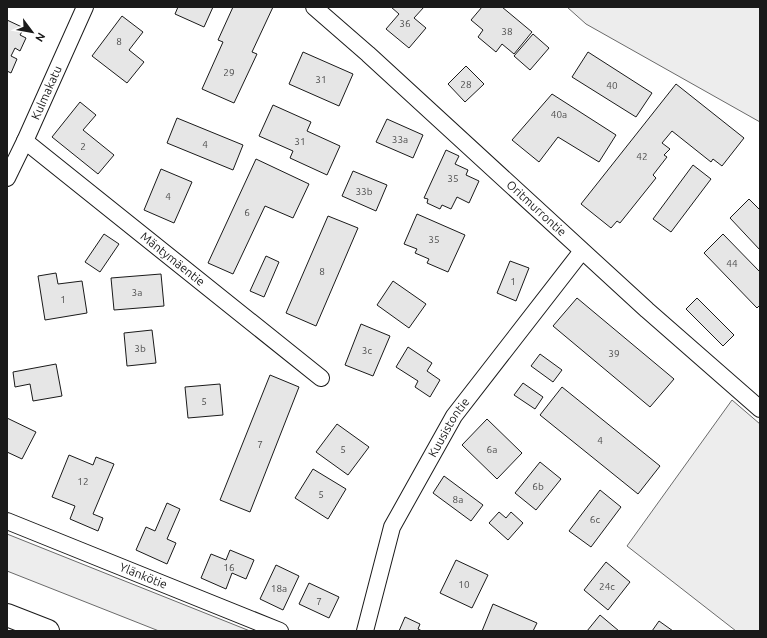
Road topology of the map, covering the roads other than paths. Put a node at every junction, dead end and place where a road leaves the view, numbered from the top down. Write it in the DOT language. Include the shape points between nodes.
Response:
graph roads {
  1 [pos="85,7"];
  2 [pos="314,7"];
  3 [pos="25,141"];
  4 [pos="7,178"];
  5 [pos="582,251"];
  6 [pos="321,378"];
  7 [pos="760,409"];
  8 [pos="7,521"];
  9 [pos="7,615"];
  10 [pos="48,631"];
  11 [pos="280,631"];
  12 [pos="365,631"];
  1 -- 3 [label="street, Kulmakatu"];
  2 -- 5 [label="street, Oritmurrontie"];
  3 -- 4 [label="street, Kulmakatu"];
  3 -- 6 [label="street, Mäntymäentie"];
  5 -- 7 [label="street, Oritmurrontie"];
  5 -- 12 [label="street, Kuusistontie" via="454,416 392,527"];
  8 -- 11 [label="street, Ylänkötie"];
  9 -- 10 [label="main road"];
}
